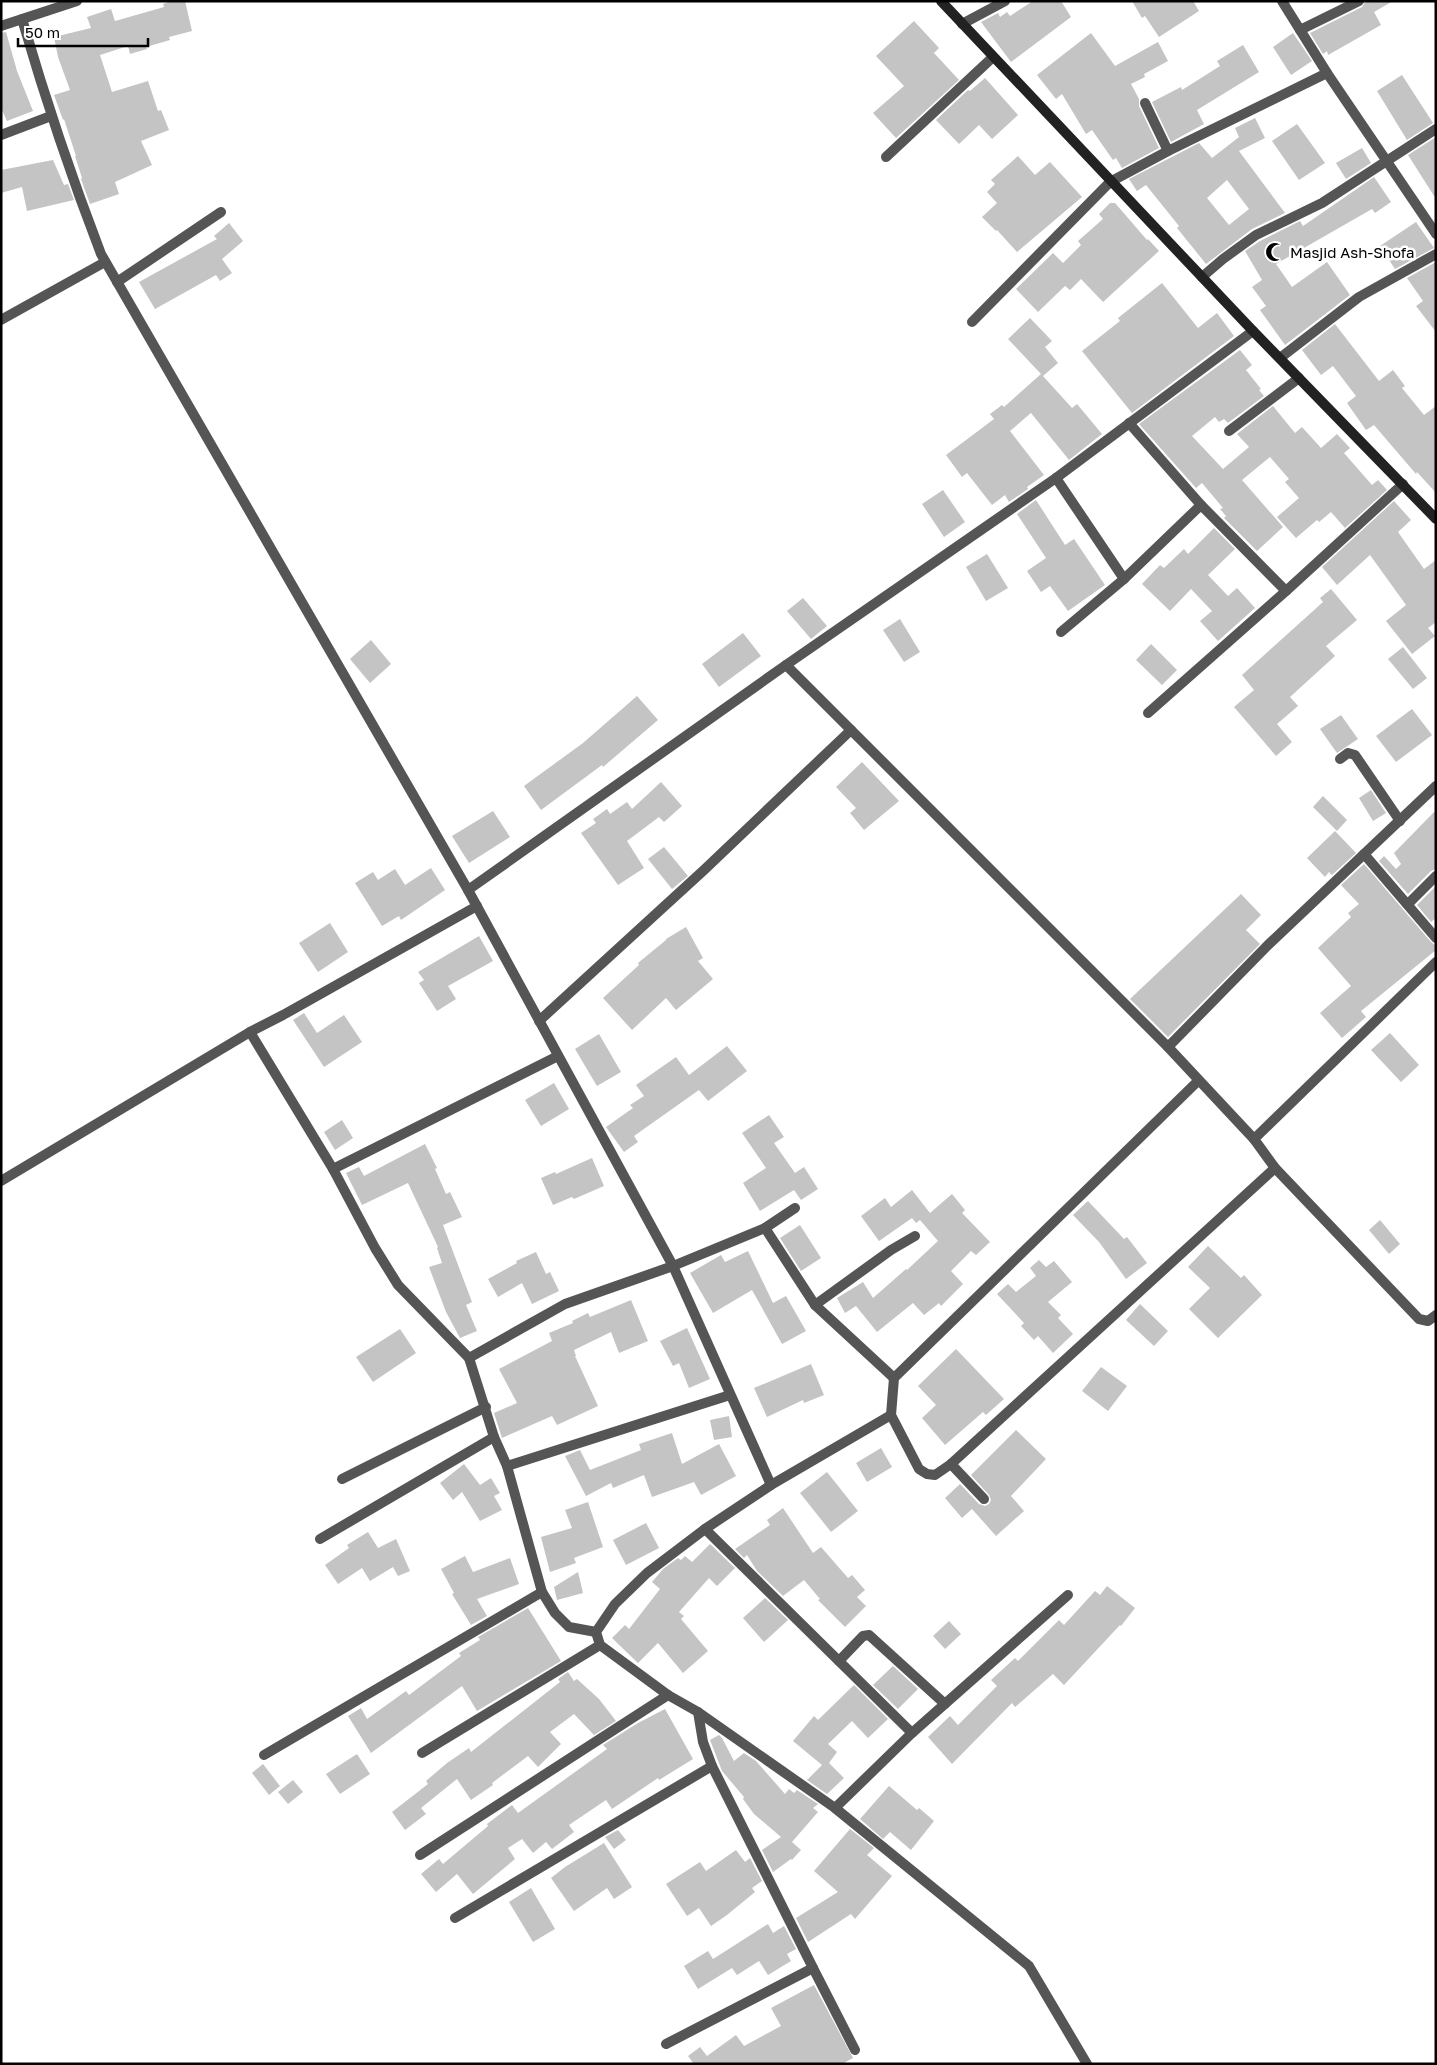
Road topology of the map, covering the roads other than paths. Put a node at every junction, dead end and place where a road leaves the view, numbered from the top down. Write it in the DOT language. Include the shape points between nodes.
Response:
graph roads {
  1 [pos="77,1"];
  2 [pos="941,1"];
  3 [pos="1005,1"];
  4 [pos="1282,1"];
  5 [pos="1359,1"];
  6 [pos="22,19"];
  7 [pos="962,24"];
  8 [pos="1,26"];
  9 [pos="1300,30"];
  10 [pos="993,57"];
  11 [pos="1327,73"];
  12 [pos="1145,102"];
  13 [pos="51,116"];
  14 [pos="1436,129"];
  15 [pos="1,135"];
  16 [pos="1168,151"];
  17 [pos="886,157"];
  18 [pos="1388,162"];
  19 [pos="1110,182"];
  20 [pos="221,212"];
  21 [pos="1436,234"];
  22 [pos="1436,254"];
  23 [pos="105,262"];
  24 [pos="1202,277"];
  25 [pos="117,282"];
  26 [pos="1,320"];
  27 [pos="972,322"];
  28 [pos="1253,331"];
  29 [pos="1280,358"];
  30 [pos="1299,378"];
  31 [pos="1129,423"];
  32 [pos="1229,431"];
  33 [pos="1056,478"];
  34 [pos="1403,484"];
  35 [pos="1201,505"];
  36 [pos="1436,519"];
  37 [pos="1124,579"];
  38 [pos="1286,591"];
  39 [pos="1061,632"];
  40 [pos="786,665"];
  41 [pos="1148,713"];
  42 [pos="851,730"];
  43 [pos="1340,759"];
  44 [pos="1436,786"];
  45 [pos="1400,821"];
  46 [pos="1364,854"];
  47 [pos="1436,876"];
  48 [pos="468,890"];
  49 [pos="1408,904"];
  50 [pos="477,906"];
  51 [pos="1436,938"];
  52 [pos="1436,962"];
  53 [pos="539,1021"];
  54 [pos="250,1032"];
  55 [pos="1168,1047"];
  56 [pos="558,1056"];
  57 [pos="1198,1081"];
  58 [pos="1254,1139"];
  59 [pos="1275,1168"];
  60 [pos="333,1169"];
  61 [pos="1,1181"];
  62 [pos="795,1208"];
  63 [pos="765,1228"];
  64 [pos="915,1236"];
  65 [pos="673,1266"];
  66 [pos="815,1305"];
  67 [pos="1436,1315"];
  68 [pos="469,1358"];
  69 [pos="894,1378"];
  70 [pos="730,1395"];
  71 [pos="486,1407"];
  72 [pos="891,1415"];
  73 [pos="494,1437"];
  74 [pos="951,1464"];
  75 [pos="507,1466"];
  76 [pos="342,1479"];
  77 [pos="771,1485"];
  78 [pos="984,1499"];
  79 [pos="705,1529"];
  80 [pos="320,1539"];
  81 [pos="542,1592"];
  82 [pos="1068,1595"];
  83 [pos="596,1632"];
  84 [pos="600,1645"];
  85 [pos="840,1661"];
  86 [pos="668,1695"];
  87 [pos="945,1704"];
  88 [pos="698,1712"];
  89 [pos="912,1733"];
  90 [pos="422,1754"];
  91 [pos="264,1755"];
  92 [pos="712,1766"];
  93 [pos="835,1808"];
  94 [pos="420,1855"];
  95 [pos="455,1918"];
  96 [pos="813,1968"];
  97 [pos="666,2044"];
  98 [pos="855,2050"];
  99 [pos="1087,2064"];
  1 -- 6 [label="street"];
  2 -- 7 [label="street"];
  3 -- 7 [label="street"];
  4 -- 9 [label="street"];
  5 -- 9 [label="street"];
  6 -- 8 [label="street"];
  6 -- 13 [label="street"];
  7 -- 10 [label="street"];
  9 -- 11 [label="street"];
  10 -- 17 [label="street"];
  10 -- 19 [label="street"];
  11 -- 16 [label="street"];
  11 -- 18 [label="street"];
  12 -- 16 [label="street"];
  13 -- 15 [label="street"];
  13 -- 23 [label="street"];
  14 -- 18 [label="street"];
  16 -- 19 [label="street"];
  18 -- 21 [label="street"];
  18 -- 24 [label="street" via="1315,207 1256,235"];
  19 -- 24 [label="street"];
  19 -- 27 [label="street"];
  20 -- 25 [label="street"];
  22 -- 29 [label="street" via="1359,297"];
  23 -- 25 [label="street"];
  23 -- 26 [label="street"];
  24 -- 28 [label="street"];
  25 -- 48 [label="street"];
  28 -- 29 [label="street"];
  28 -- 31 [label="street"];
  29 -- 30 [label="street"];
  30 -- 32 [label="street"];
  30 -- 34 [label="street"];
  31 -- 33 [label="street"];
  31 -- 35 [label="street"];
  33 -- 37 [label="street"];
  33 -- 40 [label="street"];
  34 -- 36 [label="street"];
  34 -- 38 [label="street"];
  35 -- 37 [label="street"];
  35 -- 38 [label="street"];
  37 -- 39 [label="street"];
  38 -- 41 [label="street"];
  40 -- 42 [label="street"];
  40 -- 48 [label="street"];
  42 -- 53 [label="street"];
  42 -- 55 [label="street"];
  43 -- 45 [label="street" via="1348,753 1355,755"];
  44 -- 45 [label="street"];
  45 -- 46 [label="street"];
  46 -- 49 [label="street"];
  46 -- 55 [label="street" via="1268,945"];
  47 -- 49 [label="street"];
  48 -- 50 [label="street"];
  49 -- 51 [label="street"];
  50 -- 53 [label="street"];
  50 -- 54 [label="street"];
  52 -- 58 [label="street"];
  53 -- 56 [label="street"];
  54 -- 60 [label="street"];
  54 -- 61 [label="street"];
  55 -- 57 [label="street"];
  56 -- 60 [label="street"];
  56 -- 65 [label="street"];
  57 -- 58 [label="street"];
  57 -- 69 [label="street"];
  58 -- 59 [label="street"];
  59 -- 67 [label="street" via="1419,1319 1428,1321"];
  59 -- 74 [label="street"];
  60 -- 68 [label="street" via="398,1285"];
  62 -- 63 [label="street"];
  63 -- 65 [label="street"];
  63 -- 66 [label="street"];
  64 -- 66 [label="street"];
  65 -- 68 [label="street" via="565,1304"];
  65 -- 70 [label="street"];
  66 -- 69 [label="street"];
  68 -- 71 [label="street"];
  69 -- 72 [label="street"];
  70 -- 75 [label="street"];
  70 -- 77 [label="street"];
  71 -- 73 [label="street"];
  71 -- 76 [label="street"];
  72 -- 74 [label="street" via="919,1469 935,1475"];
  72 -- 77 [label="street"];
  73 -- 75 [label="street"];
  73 -- 80 [label="street"];
  74 -- 78 [label="street"];
  75 -- 81 [label="street"];
  77 -- 79 [label="street"];
  79 -- 83 [label="street" via="628,1590"];
  79 -- 85 [label="street"];
  81 -- 83 [label="street" via="555,1613 569,1627"];
  81 -- 91 [label="street"];
  82 -- 87 [label="street"];
  83 -- 84 [label="street"];
  84 -- 86 [label="street"];
  84 -- 90 [label="street"];
  85 -- 87 [label="street" via="863,1636 869,1634"];
  85 -- 89 [label="street"];
  86 -- 88 [label="street"];
  86 -- 94 [label="street"];
  87 -- 89 [label="street"];
  88 -- 92 [label="street"];
  88 -- 93 [label="street"];
  89 -- 93 [label="street"];
  92 -- 95 [label="street"];
  92 -- 96 [label="street"];
  93 -- 99 [label="street" via="1029,1966"];
  96 -- 97 [label="street"];
  96 -- 98 [label="street"];
}
